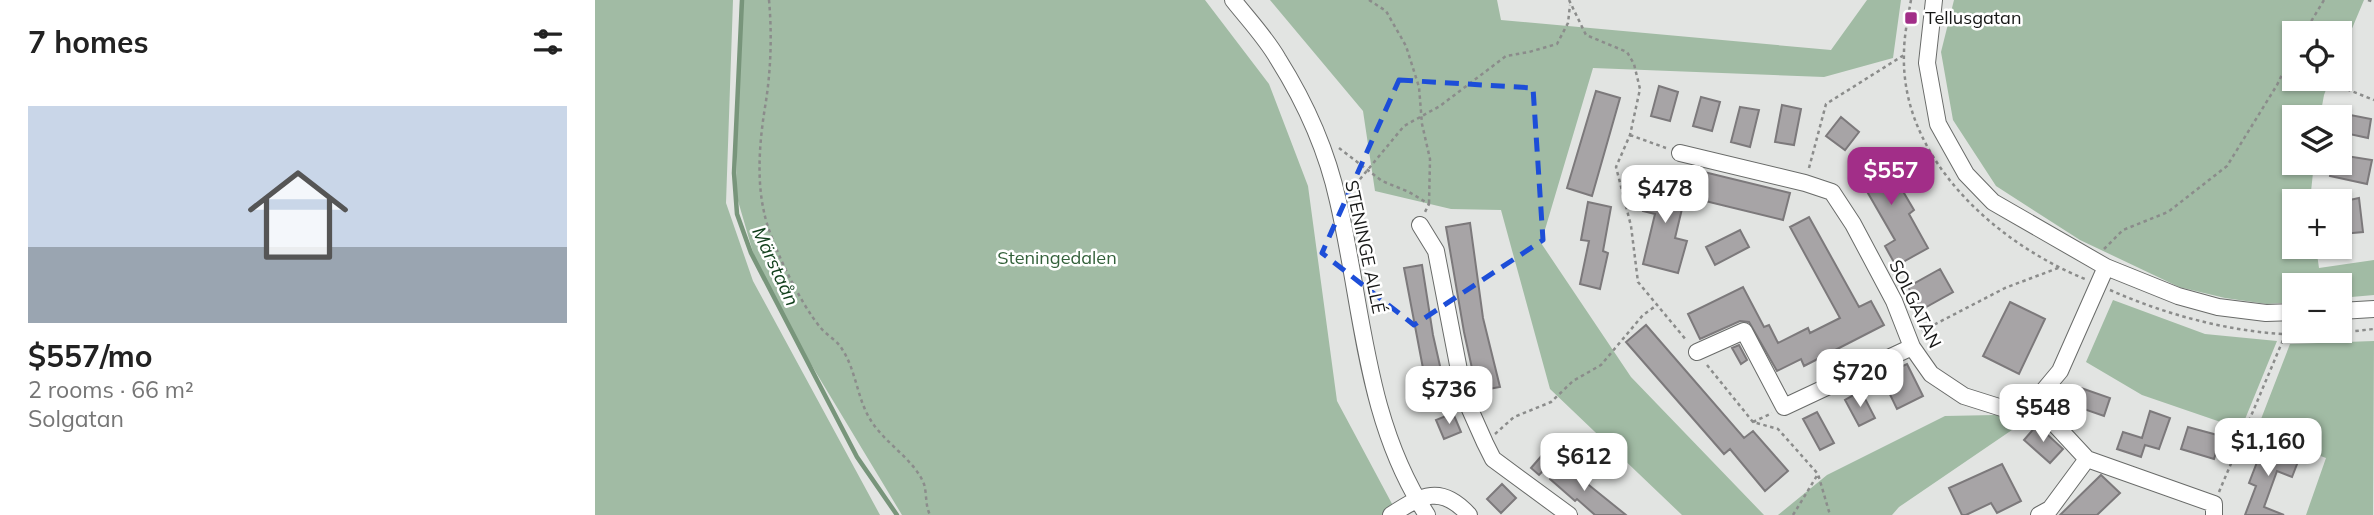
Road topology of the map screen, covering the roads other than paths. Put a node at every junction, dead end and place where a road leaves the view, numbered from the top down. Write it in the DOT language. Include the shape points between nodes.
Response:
graph roads {
  1 [pos="1233,0"];
  2 [pos="1934,0"];
  3 [pos="1680,153"];
  4 [pos="1420,225"];
  5 [pos="2101,264"];
  6 [pos="2374,309"];
  7 [pos="2352,310"];
  8 [pos="2282,312"];
  9 [pos="1910,342"];
  10 [pos="1696,352"];
  11 [pos="2034,402"];
  12 [pos="2087,459"];
  13 [pos="1416,498"];
  14 [pos="2214,510"];
  15 [pos="1391,515"];
  16 [pos="1427,515"];
  17 [pos="1469,515"];
  18 [pos="1569,515"];
  19 [pos="2039,515"];
  1 -- 13 [label="street, STENINGE ALLÉ" via="1278,58 1313,124 1338,199 1375,397 1394,455"];
  2 -- 5 [label="street" via="1927,64 1931,88 1938,124 1966,174 1993,202"];
  3 -- 9 [label="street, SOLGATAN" via="1832,192 1894,300"];
  4 -- 18 [label="street" via="1436,251 1464,396 1493,459"];
  5 -- 8 [label="street" via="2218,307"];
  5 -- 11 [label="street" via="2098,284 2060,371"];
  6 -- 7 [label="street"];
  9 -- 10 [label="street" via="1784,407 1744,331"];
  9 -- 11 [label="street, SOLGATAN" via="1931,374 1964,396 2002,408"];
  11 -- 12 [label="street"];
  12 -- 14 [label="street"];
  12 -- 19 [label="street" via="2050,509"];
  13 -- 15 [label="street"];
  13 -- 16 [label="street, STENINGE ALLÉ"];
  13 -- 17 [label="street" via="1448,497"];
}
